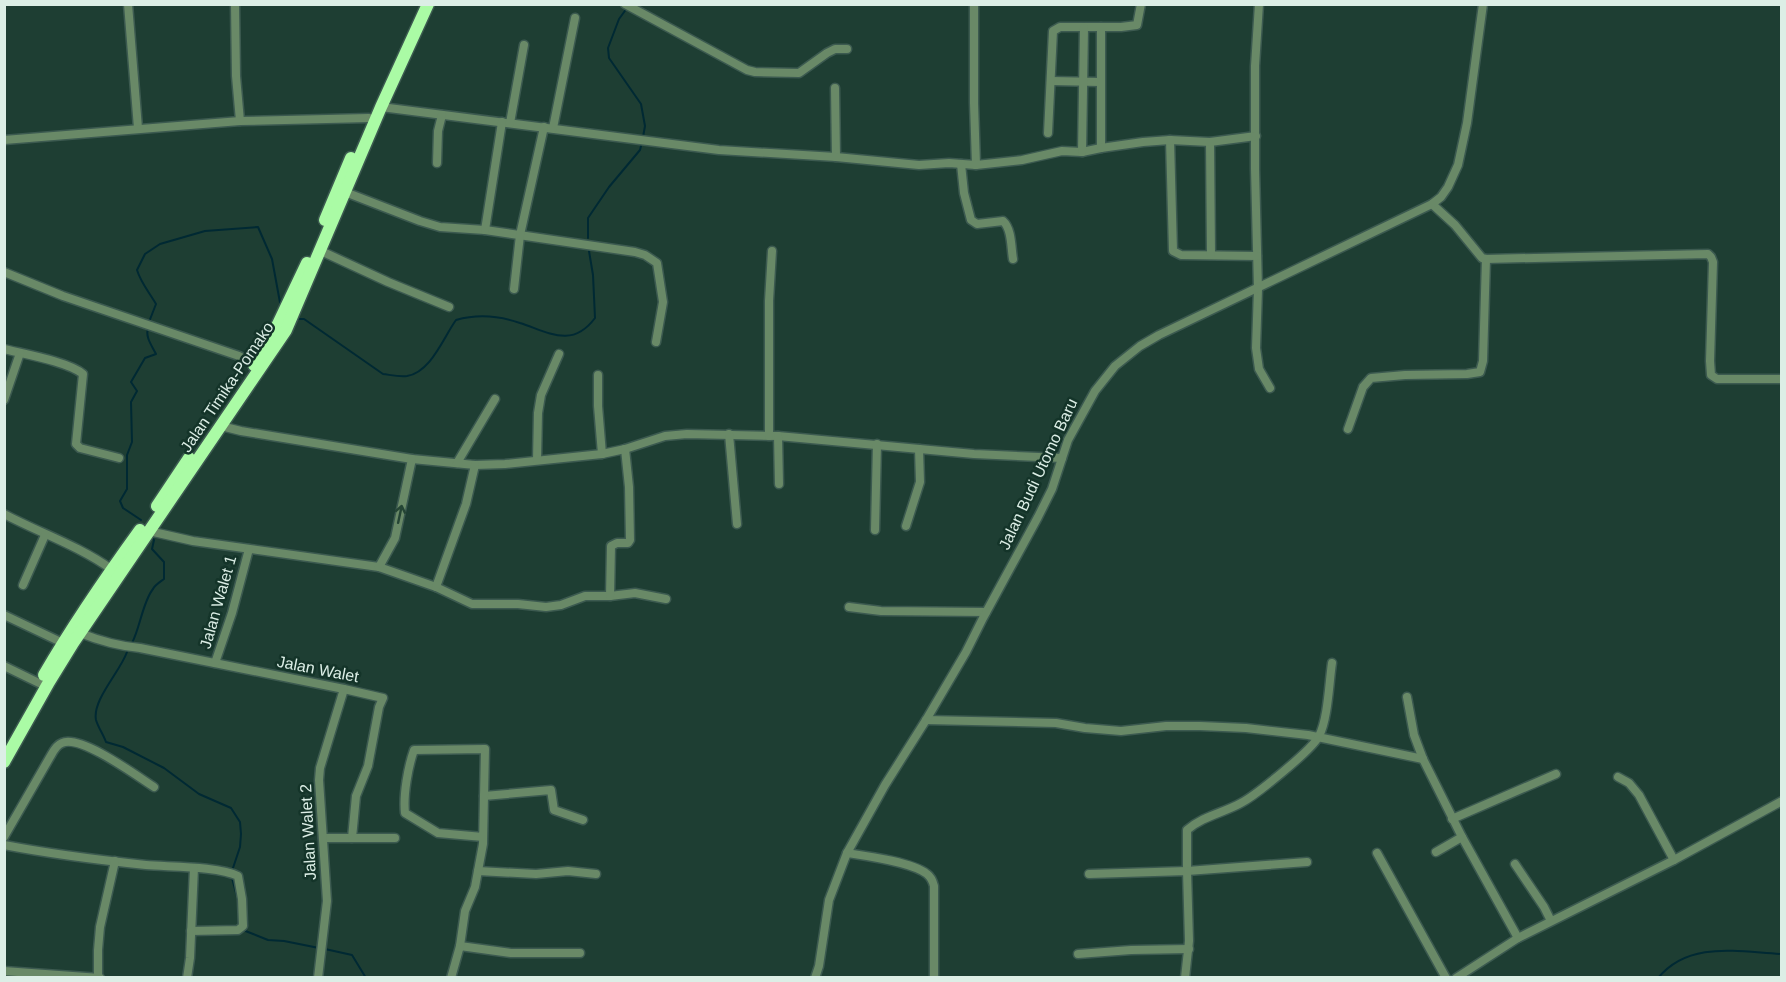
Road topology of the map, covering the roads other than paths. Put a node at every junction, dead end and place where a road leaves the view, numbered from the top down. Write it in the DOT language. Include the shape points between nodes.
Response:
graph roads {
  1 [pos="128,4"];
  2 [pos="235,4"];
  3 [pos="420,4"];
  4 [pos="428,4"];
  5 [pos="624,4"];
  6 [pos="974,4"];
  7 [pos="1141,4"];
  8 [pos="1259,4"];
  9 [pos="1483,4"];
  10 [pos="575,18"];
  11 [pos="1101,27"];
  12 [pos="1084,28"];
  13 [pos="524,45"];
  14 [pos="847,49"];
  15 [pos="1052,81"];
  16 [pos="1083,82"];
  17 [pos="1100,82"];
  18 [pos="835,88"];
  19 [pos="381,107"];
  20 [pos="442,116"];
  21 [pos="369,118"];
  22 [pos="240,121"];
  23 [pos="506,123"];
  24 [pos="138,128"];
  25 [pos="548,128"];
  26 [pos="1048,134"];
  27 [pos="1256,136"];
  28 [pos="4,140"];
  29 [pos="1170,140"];
  30 [pos="1210,142"];
  31 [pos="1101,148"];
  32 [pos="1082,152"];
  33 [pos="836,157"];
  34 [pos="437,163"];
  35 [pos="961,164"];
  36 [pos="976,165"];
  37 [pos="345,192"];
  38 [pos="1432,204"];
  39 [pos="485,230"];
  40 [pos="520,235"];
  41 [pos="321,251"];
  42 [pos="772,251"];
  43 [pos="1211,255"];
  44 [pos="1257,256"];
  45 [pos="1013,259"];
  46 [pos="1486,259"];
  47 [pos="4,272"];
  48 [pos="514,289"];
  49 [pos="1258,289"];
  50 [pos="449,307"];
  51 [pos="656,342"];
  52 [pos="4,349"];
  53 [pos="20,353"];
  54 [pos="559,354"];
  55 [pos="255,364"];
  56 [pos="598,375"];
  57 [pos="1782,379"];
  58 [pos="1270,388"];
  59 [pos="495,399"];
  60 [pos="4,400"];
  61 [pos="221,426"];
  62 [pos="1348,429"];
  63 [pos="729,434"];
  64 [pos="773,436"];
  65 [pos="877,444"];
  66 [pos="625,449"];
  67 [pos="919,449"];
  68 [pos="602,454"];
  69 [pos="118,458"];
  70 [pos="1062,458"];
  71 [pos="412,459"];
  72 [pos="537,460"];
  73 [pos="457,463"];
  74 [pos="475,465"];
  75 [pos="779,484"];
  76 [pos="166,499"];
  77 [pos="4,514"];
  78 [pos="737,524"];
  79 [pos="906,526"];
  80 [pos="149,531"];
  81 [pos="875,531"];
  82 [pos="45,535"];
  83 [pos="249,549"];
  84 [pos="379,567"];
  85 [pos="111,569"];
  86 [pos="23,585"];
  87 [pos="436,587"];
  88 [pos="610,597"];
  89 [pos="666,599"];
  90 [pos="849,607"];
  91 [pos="986,612"];
  92 [pos="4,615"];
  93 [pos="80,633"];
  94 [pos="63,643"];
  95 [pos="216,663"];
  96 [pos="1332,663"];
  97 [pos="4,666"];
  98 [pos="39,683"];
  99 [pos="344,689"];
  100 [pos="1407,697"];
  101 [pos="926,720"];
  102 [pos="1318,738"];
  103 [pos="4,747"];
  104 [pos="1423,759"];
  105 [pos="4,762"];
  106 [pos="1556,774"];
  107 [pos="1617,777"];
  108 [pos="154,787"];
  109 [pos="484,796"];
  110 [pos="1782,801"];
  111 [pos="1452,819"];
  112 [pos="583,820"];
  113 [pos="4,837"];
  114 [pos="483,837"];
  115 [pos="1462,837"];
  116 [pos="323,838"];
  117 [pos="352,838"];
  118 [pos="395,838"];
  119 [pos="4,845"];
  120 [pos="1436,852"];
  121 [pos="847,853"];
  122 [pos="1377,853"];
  123 [pos="1674,860"];
  124 [pos="115,861"];
  125 [pos="1307,862"];
  126 [pos="1515,864"];
  127 [pos="194,868"];
  128 [pos="478,871"];
  129 [pos="1187,871"];
  130 [pos="596,874"];
  131 [pos="1089,874"];
  132 [pos="1551,921"];
  133 [pos="191,931"];
  134 [pos="1518,938"];
  135 [pos="460,946"];
  136 [pos="1189,949"];
  137 [pos="580,953"];
  138 [pos="1078,954"];
  139 [pos="4,971"];
  140 [pos="99,977"];
  141 [pos="187,978"];
  142 [pos="318,978"];
  143 [pos="451,978"];
  144 [pos="815,978"];
  145 [pos="934,978"];
  146 [pos="1185,978"];
  147 [pos="1446,978"];
  148 [pos="1456,978"];
  1 -- 24 [label="street"];
  2 -- 22 [label="street"];
  3 -- 21 [label="highway, Jalan Timika-Pomako"];
  4 -- 19 [label="highway, Jalan Timika-Pomako"];
  5 -- 14 [label="street" via="755,72 799,73 827,53"];
  6 -- 36 [label="street"];
  7 -- 11 [label="street" via="1137,25"];
  8 -- 27 [label="street"];
  9 -- 38 [label="street, Jalan Budi Utomo Baru" via="1458,165 1448,188"];
  10 -- 25 [label="street"];
  11 -- 12 [label="street"];
  11 -- 17 [label="street"];
  12 -- 15 [label="street" via="1060,27 1053,32"];
  12 -- 16 [label="street"];
  13 -- 23 [label="street"];
  15 -- 16 [label="street"];
  15 -- 26 [label="street"];
  16 -- 17 [label="street"];
  16 -- 32 [label="street"];
  17 -- 31 [label="street"];
  18 -- 33 [label="street"];
  19 -- 20 [label="street"];
  19 -- 37 [label="highway, Jalan Timika-Pomako"];
  20 -- 23 [label="street"];
  20 -- 34 [label="street"];
  21 -- 22 [label="street"];
  21 -- 55 [label="highway, Jalan Timika-Pomako" via="291,300"];
  22 -- 24 [label="street"];
  23 -- 25 [label="street"];
  23 -- 39 [label="street"];
  24 -- 28 [label="street"];
  25 -- 33 [label="street" via="746,152"];
  25 -- 40 [label="street"];
  27 -- 30 [label="street"];
  27 -- 44 [label="street"];
  29 -- 30 [label="street"];
  29 -- 31 [label="street"];
  29 -- 43 [label="street" via="1173,251 1181,255"];
  30 -- 43 [label="street"];
  31 -- 32 [label="street"];
  32 -- 36 [label="street" via="1062,151"];
  33 -- 35 [label="street" via="923,165"];
  35 -- 36 [label="street"];
  35 -- 45 [label="street" via="971,219 977,224 1006,223"];
  37 -- 39 [label="street" via="430,225"];
  37 -- 41 [label="highway, Jalan Timika-Pomako"];
  38 -- 46 [label="street"];
  38 -- 49 [label="street, Jalan Budi Utomo Baru"];
  39 -- 40 [label="street"];
  40 -- 48 [label="street"];
  40 -- 51 [label="street" via="635,252 657,263 663,302"];
  41 -- 50 [label="street"];
  41 -- 61 [label="highway, Jalan Timika-Pomako" via="286,330"];
  42 -- 64 [label="street" via="769,301"];
  43 -- 44 [label="street"];
  44 -- 49 [label="street"];
  46 -- 57 [label="street" via="1708,254 1713,262 1711,375 1717,379"];
  46 -- 62 [label="street" via="1480,372 1371,378 1363,387"];
  47 -- 55 [label="street"];
  49 -- 58 [label="street" via="1257,360"];
  49 -- 70 [label="street, Jalan Budi Utomo Baru" via="1159,335 1115,366 1095,391"];
  52 -- 53 [label="street"];
  53 -- 60 [label="street"];
  53 -- 69 [label="street" via="82,372 76,444"];
  54 -- 72 [label="street" via="541,395"];
  55 -- 76 [label="highway, Jalan Timika-Pomako"];
  56 -- 68 [label="street"];
  59 -- 73 [label="street"];
  61 -- 71 [label="street"];
  61 -- 76 [label="highway, Jalan Timika-Pomako"];
  63 -- 64 [label="street"];
  63 -- 66 [label="street" via="665,436"];
  63 -- 78 [label="street"];
  64 -- 65 [label="street"];
  64 -- 75 [label="street"];
  65 -- 67 [label="street"];
  65 -- 81 [label="street"];
  66 -- 68 [label="street"];
  66 -- 88 [label="street" via="630,540 611,546"];
  67 -- 70 [label="street"];
  67 -- 79 [label="street" via="920,482"];
  68 -- 72 [label="street"];
  70 -- 91 [label="street, Jalan Budi Utomo Baru" via="1052,489"];
  71 -- 73 [label="street"];
  84 -- 71 [label="street, one-way" via="395,538"];
  72 -- 74 [label="street"];
  73 -- 74 [label="street"];
  74 -- 87 [label="street" via="466,504"];
  76 -- 80 [label="highway, Jalan Timika-Pomako"];
  76 -- 85 [label="highway, Jalan Timika-Pomako"];
  77 -- 82 [label="street"];
  80 -- 83 [label="street"];
  80 -- 93 [label="highway, Jalan Timika-Pomako"];
  82 -- 85 [label="street"];
  82 -- 86 [label="street"];
  83 -- 84 [label="street"];
  83 -- 95 [label="street, Jalan Walet 1"];
  84 -- 87 [label="street"];
  85 -- 94 [label="highway, Jalan Timika-Pomako"];
  87 -- 88 [label="street" via="472,604 546,607 585,596"];
  88 -- 89 [label="street" via="635,594"];
  90 -- 91 [label="street"];
  91 -- 101 [label="street, Jalan Budi Utomo Baru"];
  92 -- 94 [label="street"];
  93 -- 95 [label="street, Jalan Walet" via="118,646"];
  93 -- 105 [label="highway, Jalan Timika-Pomako"];
  94 -- 98 [label="highway, Jalan Timika-Pomako"];
  95 -- 99 [label="street, Jalan Walet"];
  96 -- 102 [label="street"];
  97 -- 98 [label="street"];
  98 -- 103 [label="highway, Jalan Timika-Pomako"];
  99 -- 116 [label="street, Jalan Walet 2" via="320,768"];
  99 -- 117 [label="street, Jalan Walet" via="383,698 368,766 356,796"];
  100 -- 104 [label="street"];
  101 -- 102 [label="street" via="1056,723 1121,731 1200,726 1269,730"];
  101 -- 121 [label="street, Jalan Budi Utomo Baru"];
  102 -- 104 [label="street"];
  102 -- 129 [label="street" via="1243,802 1204,818 1187,830"];
  104 -- 111 [label="street"];
  106 -- 111 [label="street"];
  107 -- 123 [label="street" via="1634,788"];
  108 -- 113 [label="street" via="92,748 62,742"];
  109 -- 112 [label="street" via="551,790 554,810"];
  109 -- 114 [label="street"];
  109 -- 114 [label="street" via="485,748 414,750 405,813 438,833"];
  110 -- 123 [label="street"];
  111 -- 115 [label="street"];
  114 -- 128 [label="street"];
  115 -- 120 [label="street"];
  115 -- 134 [label="street"];
  116 -- 117 [label="street"];
  116 -- 142 [label="street, Jalan Walet 2" via="327,901"];
  117 -- 118 [label="street"];
  119 -- 124 [label="street"];
  121 -- 144 [label="street, Jalan Budi Utomo Baru" via="829,900"];
  121 -- 145 [label="street" via="916,868 932,879"];
  122 -- 147 [label="street"];
  123 -- 132 [label="street"];
  124 -- 127 [label="street"];
  124 -- 140 [label="street" via="99,936"];
  125 -- 129 [label="street"];
  126 -- 132 [label="street"];
  127 -- 133 [label="street"];
  127 -- 133 [label="street" via="237,876 242,899 241,928"];
  128 -- 130 [label="street"];
  128 -- 135 [label="street" via="465,910"];
  129 -- 131 [label="street"];
  129 -- 136 [label="street"];
  132 -- 134 [label="street"];
  133 -- 141 [label="street"];
  134 -- 148 [label="street"];
  135 -- 137 [label="street" via="512,953"];
  135 -- 143 [label="street"];
  136 -- 138 [label="street"];
  136 -- 146 [label="street"];
  139 -- 140 [label="street"];
}
